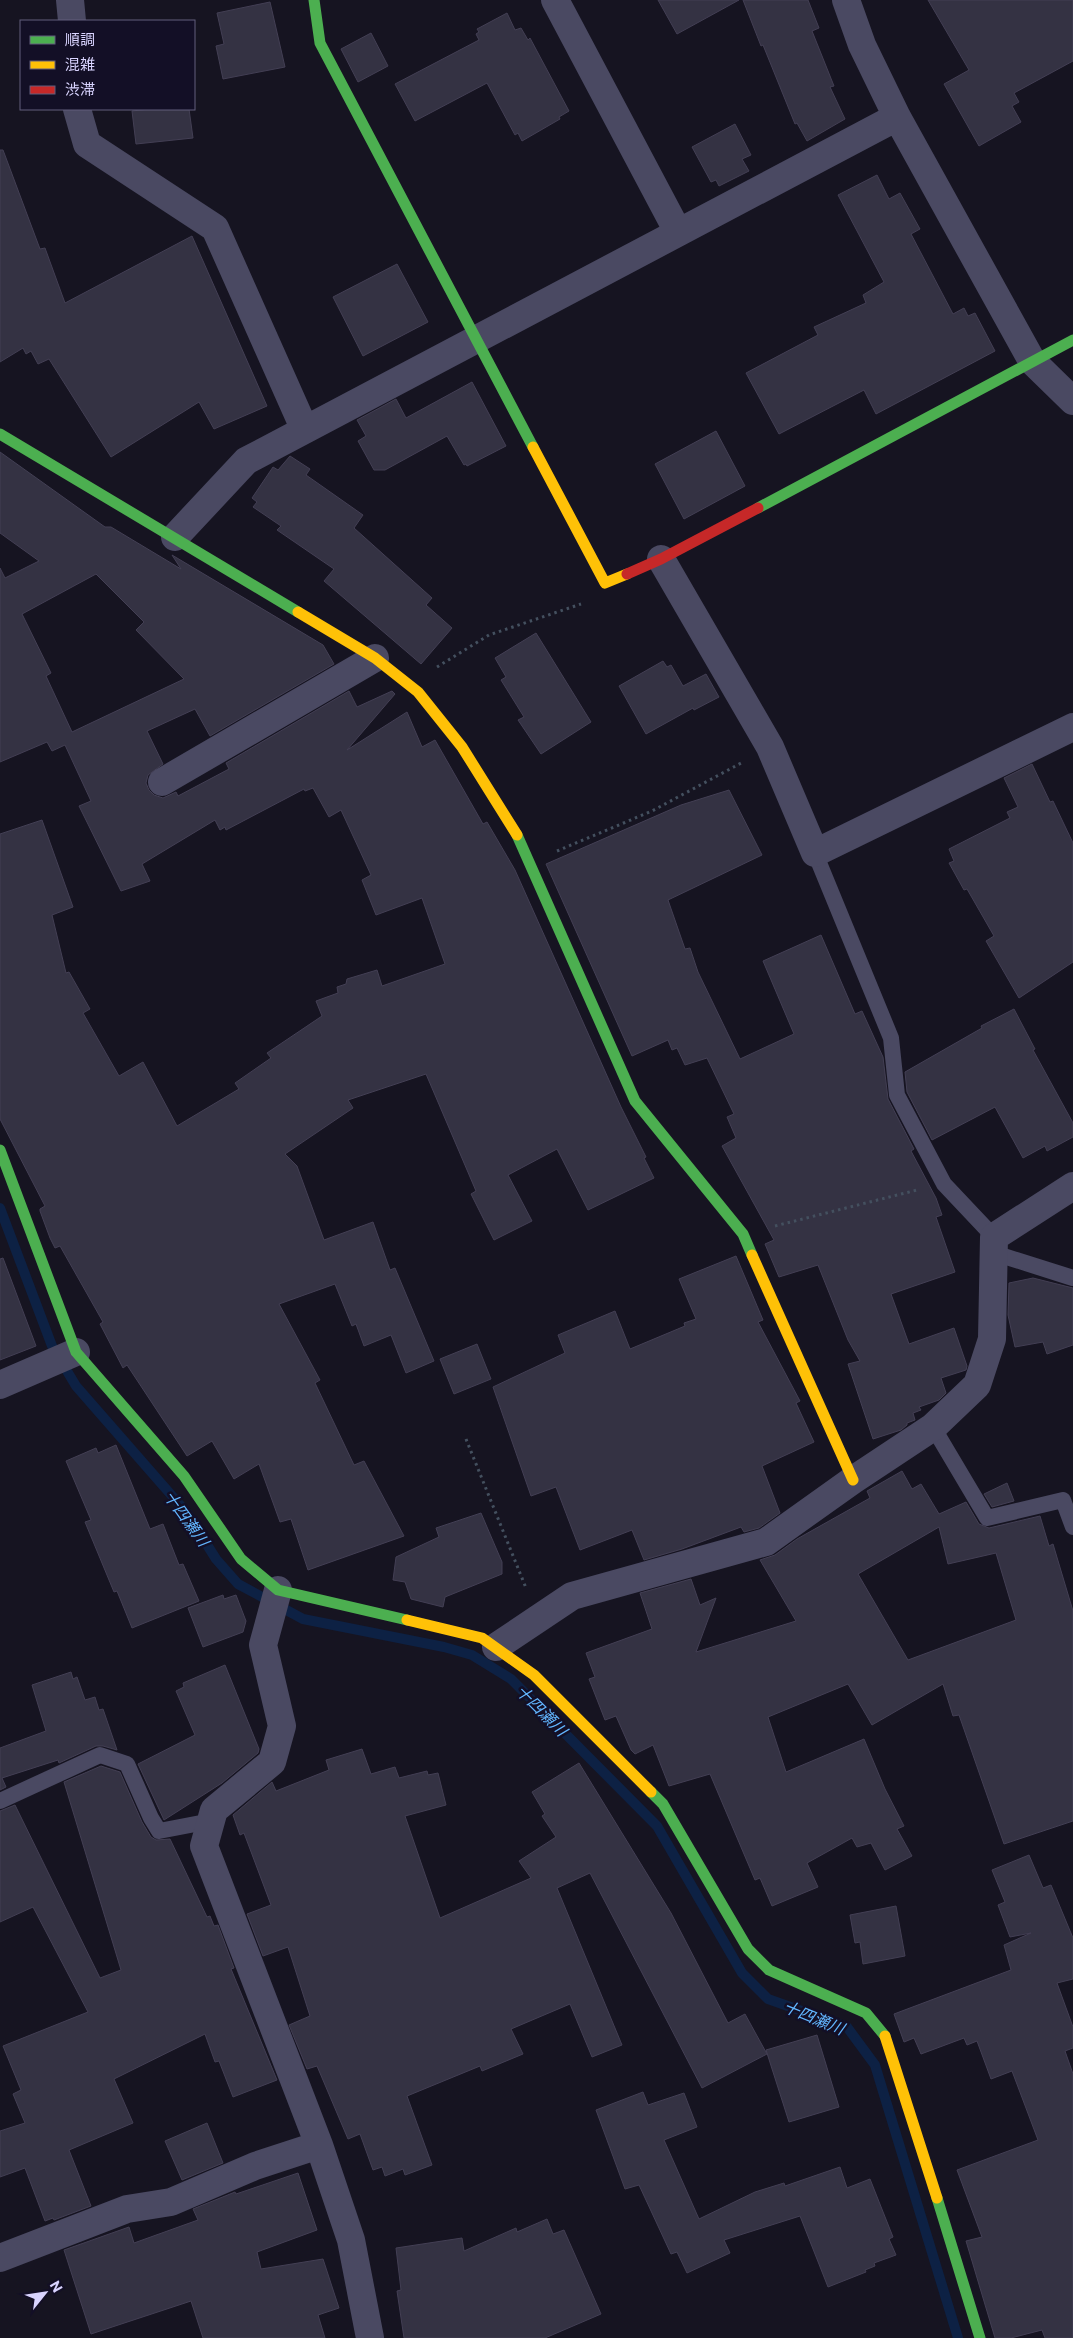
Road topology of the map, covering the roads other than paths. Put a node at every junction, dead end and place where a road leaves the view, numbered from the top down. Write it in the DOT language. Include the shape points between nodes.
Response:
graph roads {
  1 [pos="70,0"];
  2 [pos="314,0"];
  3 [pos="555,0"];
  4 [pos="846,0"];
  5 [pos="72,20"];
  6 [pos="77,110"];
  7 [pos="897,117"];
  8 [pos="678,232"];
  9 [pos="475,340"];
  10 [pos="1073,340"];
  11 [pos="1032,361"];
  12 [pos="1073,401"];
  13 [pos="304,428"];
  14 [pos="0,434"];
  15 [pos="175,537"];
  16 [pos="661,558"];
  17 [pos="376,658"];
  18 [pos="1073,728"];
  19 [pos="162,782"];
  20 [pos="815,853"];
  21 [pos="0,1150"];
  22 [pos="1073,1186"];
  23 [pos="994,1245"];
  24 [pos="1073,1278"];
  25 [pos="76,1352"];
  26 [pos="0,1385"];
  27 [pos="933,1427"];
  28 [pos="853,1480"];
  29 [pos="1073,1527"];
  30 [pos="278,1590"];
  31 [pos="496,1647"];
  32 [pos="0,1801"];
  33 [pos="211,1821"];
  34 [pos="319,2145"];
  35 [pos="0,2258"];
  36 [pos="370,2338"];
  37 [pos="980,2338"];
  1 -- 5 [label="street"];
  2 -- 9 [label="street" via="320,43"];
  3 -- 8 [label="street"];
  4 -- 7 [label="street" via="862,45"];
  6 -- 13 [label="street" via="87,144 215,228"];
  7 -- 8 [label="street"];
  7 -- 11 [label="street"];
  8 -- 9 [label="street"];
  9 -- 13 [label="street"];
  9 -- 16 [label="street" via="605,583"];
  10 -- 11 [label="street"];
  11 -- 12 [label="street"];
  11 -- 16 [label="street"];
  13 -- 15 [label="street" via="246,461"];
  14 -- 15 [label="street"];
  15 -- 17 [label="street"];
  16 -- 20 [label="street" via="770,747"];
  17 -- 19 [label="street"];
  17 -- 28 [label="street" via="418,692 462,747 516,834 635,1100 743,1234"];
  18 -- 20 [label="street"];
  20 -- 23 [label="lane" via="891,1038 897,1095 944,1184"];
  21 -- 25 [label="street"];
  22 -- 23 [label="street"];
  23 -- 24 [label="lane"];
  23 -- 27 [label="street" via="992,1339 977,1385"];
  25 -- 26 [label="street"];
  25 -- 30 [label="street" via="184,1476 241,1559"];
  27 -- 28 [label="street"];
  27 -- 29 [label="lane" via="987,1518 1063,1500"];
  28 -- 31 [label="street" via="766,1542 572,1596"];
  30 -- 31 [label="street" via="482,1638"];
  30 -- 33 [label="street" via="264,1645 282,1726 272,1762 214,1810"];
  31 -- 37 [label="street" via="534,1675 663,1804 748,1949 768,1970 866,2013 887,2039"];
  32 -- 33 [label="lane" via="100,1755 127,1764 159,1831"];
  33 -- 34 [label="street" via="204,1846"];
  34 -- 35 [label="street" via="255,2166 171,2202 127,2209"];
  34 -- 36 [label="street" via="352,2240"];
}
